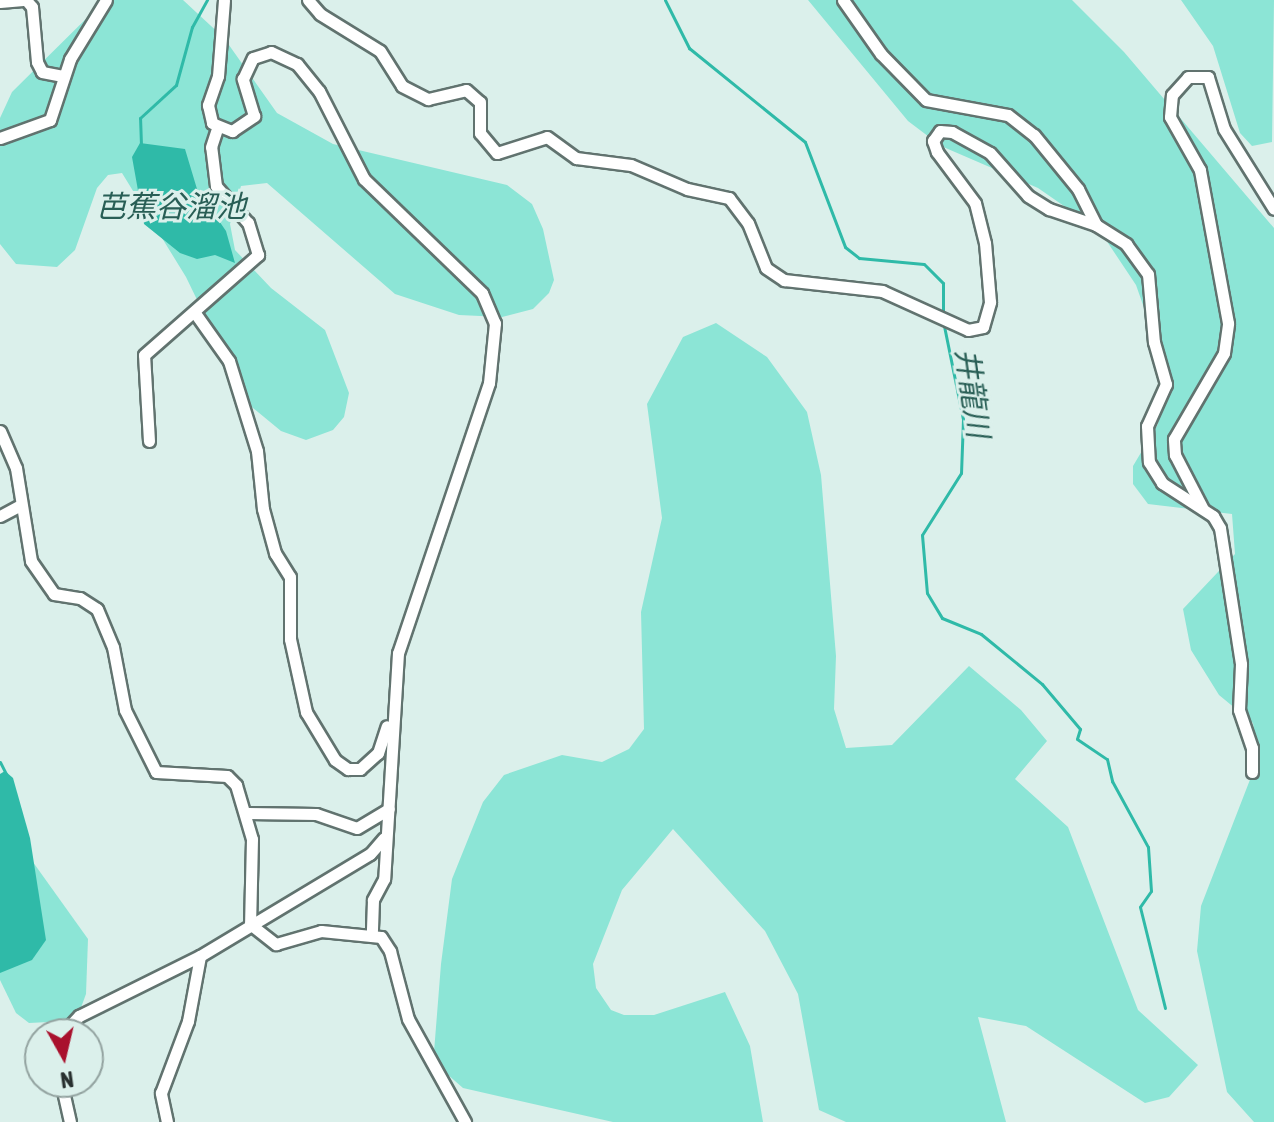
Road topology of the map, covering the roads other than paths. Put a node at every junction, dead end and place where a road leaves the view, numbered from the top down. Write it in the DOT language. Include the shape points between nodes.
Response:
graph roads {
  1 [pos="24,0"];
  2 [pos="106,0"];
  3 [pos="224,0"];
  4 [pos="308,0"];
  5 [pos="843,0"];
  6 [pos="0,2"];
  7 [pos="63,76"];
  8 [pos="217,129"];
  9 [pos="0,138"];
  10 [pos="1274,209"];
  11 [pos="1096,225"];
  12 [pos="195,313"];
  13 [pos="0,431"];
  14 [pos="149,441"];
  15 [pos="19,506"];
  16 [pos="1203,509"];
  17 [pos="0,516"];
  18 [pos="390,723"];
  19 [pos="1252,772"];
  20 [pos="389,809"];
  21 [pos="248,813"];
  22 [pos="384,838"];
  23 [pos="250,924"];
  24 [pos="372,934"];
  25 [pos="200,956"];
  26 [pos="77,1018"];
  27 [pos="65,1098"];
  28 [pos="70,1122"];
  29 [pos="167,1122"];
  30 [pos="465,1122"];
  1 -- 6 [label="street"];
  1 -- 7 [label="street" via="32,7 42,72"];
  2 -- 7 [label="street"];
  3 -- 8 [label="street" via="218,76 208,105"];
  4 -- 11 [label="street" via="320,14 380,51 402,86 428,99 466,90 480,102 480,133 497,153 547,137 576,158 631,165 687,189 729,198 748,223 766,268 784,280 882,291 968,330 983,327 990,302 985,243 975,203 933,141 940,131 990,153 1028,196 1049,209"];
  5 -- 11 [label="street" via="881,54 926,100 1008,115 1034,135 1078,189"];
  7 -- 9 [label="street" via="50,120"];
  8 -- 12 [label="street" via="211,147 216,186 248,223 258,255"];
  8 -- 18 [label="street" via="232,131 254,116 243,79 253,58 271,52 297,64 319,91 364,179 482,293 495,323 489,383 398,653"];
  10 -- 16 [label="street" via="1224,129 1208,77 1181,82 1172,95 1170,117 1200,170 1228,323 1224,353 1174,439 1175,455"];
  11 -- 16 [label="street" via="1138,256 1148,274 1154,342 1166,384 1146,436 1153,472"];
  12 -- 14 [label="street" via="144,355"];
  12 -- 18 [label="street" via="229,361 257,451 263,509 291,585 290,639 306,712 335,760 348,769 360,769 378,753"];
  13 -- 15 [label="street" via="16,468"];
  15 -- 17 [label="street"];
  15 -- 21 [label="street" via="31,561 46,584 54,594 80,598 97,609 113,647 125,710 156,772 227,776"];
  16 -- 19 [label="street" via="1220,528 1224,547 1241,664 1239,710 1252,748"];
  18 -- 20 [label="street"];
  20 -- 21 [label="street" via="357,828 316,814"];
  20 -- 22 [label="street"];
  21 -- 23 [label="street"];
  22 -- 23 [label="street" via="370,854"];
  22 -- 24 [label="street" via="384,879 373,900"];
  23 -- 24 [label="street" via="276,944 321,931"];
  23 -- 25 [label="street"];
  24 -- 30 [label="street" via="386,943 408,1019"];
  25 -- 26 [label="street"];
  25 -- 29 [label="street" via="188,1021 161,1093"];
  27 -- 28 [label="street"];
}
